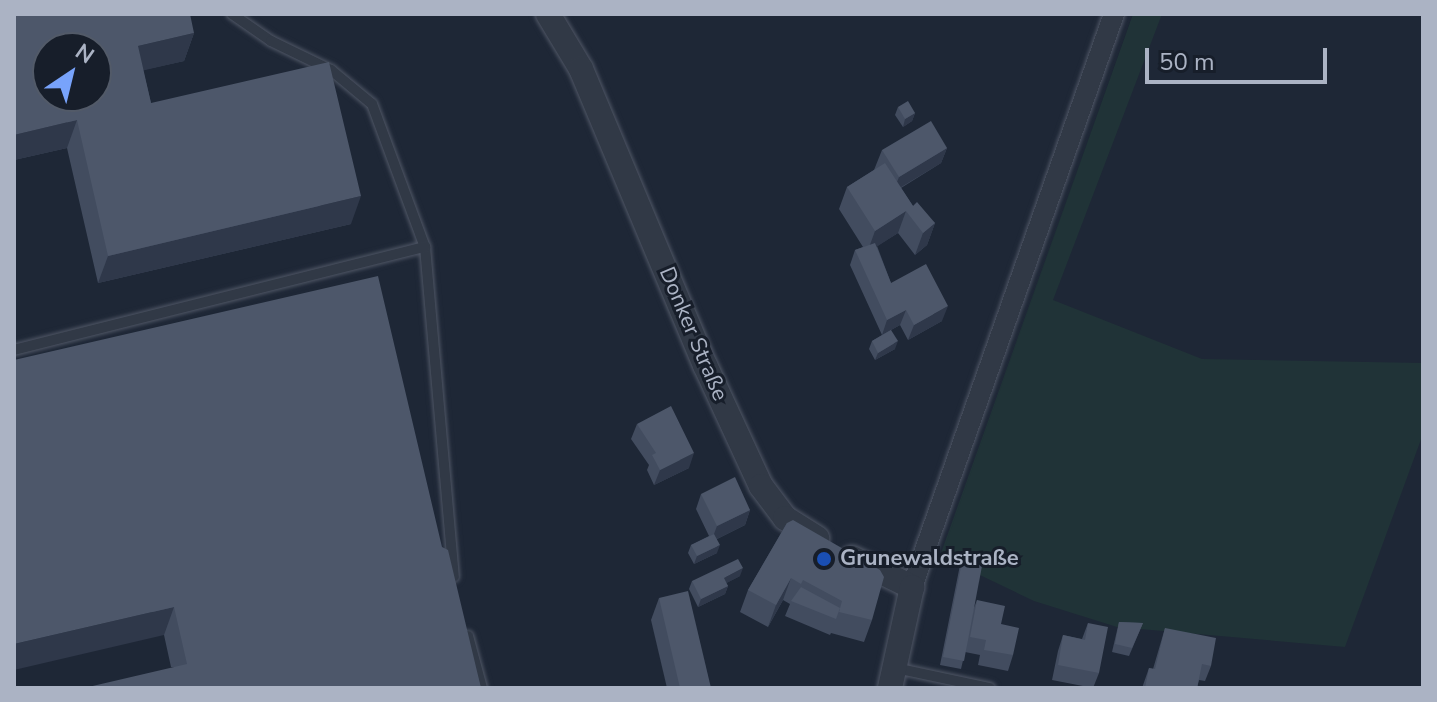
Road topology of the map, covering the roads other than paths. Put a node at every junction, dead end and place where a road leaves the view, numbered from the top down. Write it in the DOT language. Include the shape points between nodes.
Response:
graph roads {
  1 [pos="232,14"];
  2 [pos="548,14"];
  3 [pos="1114,14"];
  4 [pos="425,247"];
  5 [pos="14,350"];
  6 [pos="456,586"];
  7 [pos="912,587"];
  8 [pos="467,630"];
  9 [pos="893,678"];
  10 [pos="482,688"];
  11 [pos="990,688"];
  1 -- 4 [label="lane" via="271,41 331,70 372,104"];
  2 -- 7 [label="street, Donker Straße" via="581,69 761,486 785,518"];
  3 -- 7 [label="street"];
  4 -- 5 [label="lane"];
  4 -- 6 [label="lane"];
  7 -- 9 [label="street"];
  8 -- 10 [label="lane"];
  9 -- 11 [label="lane"];
}
